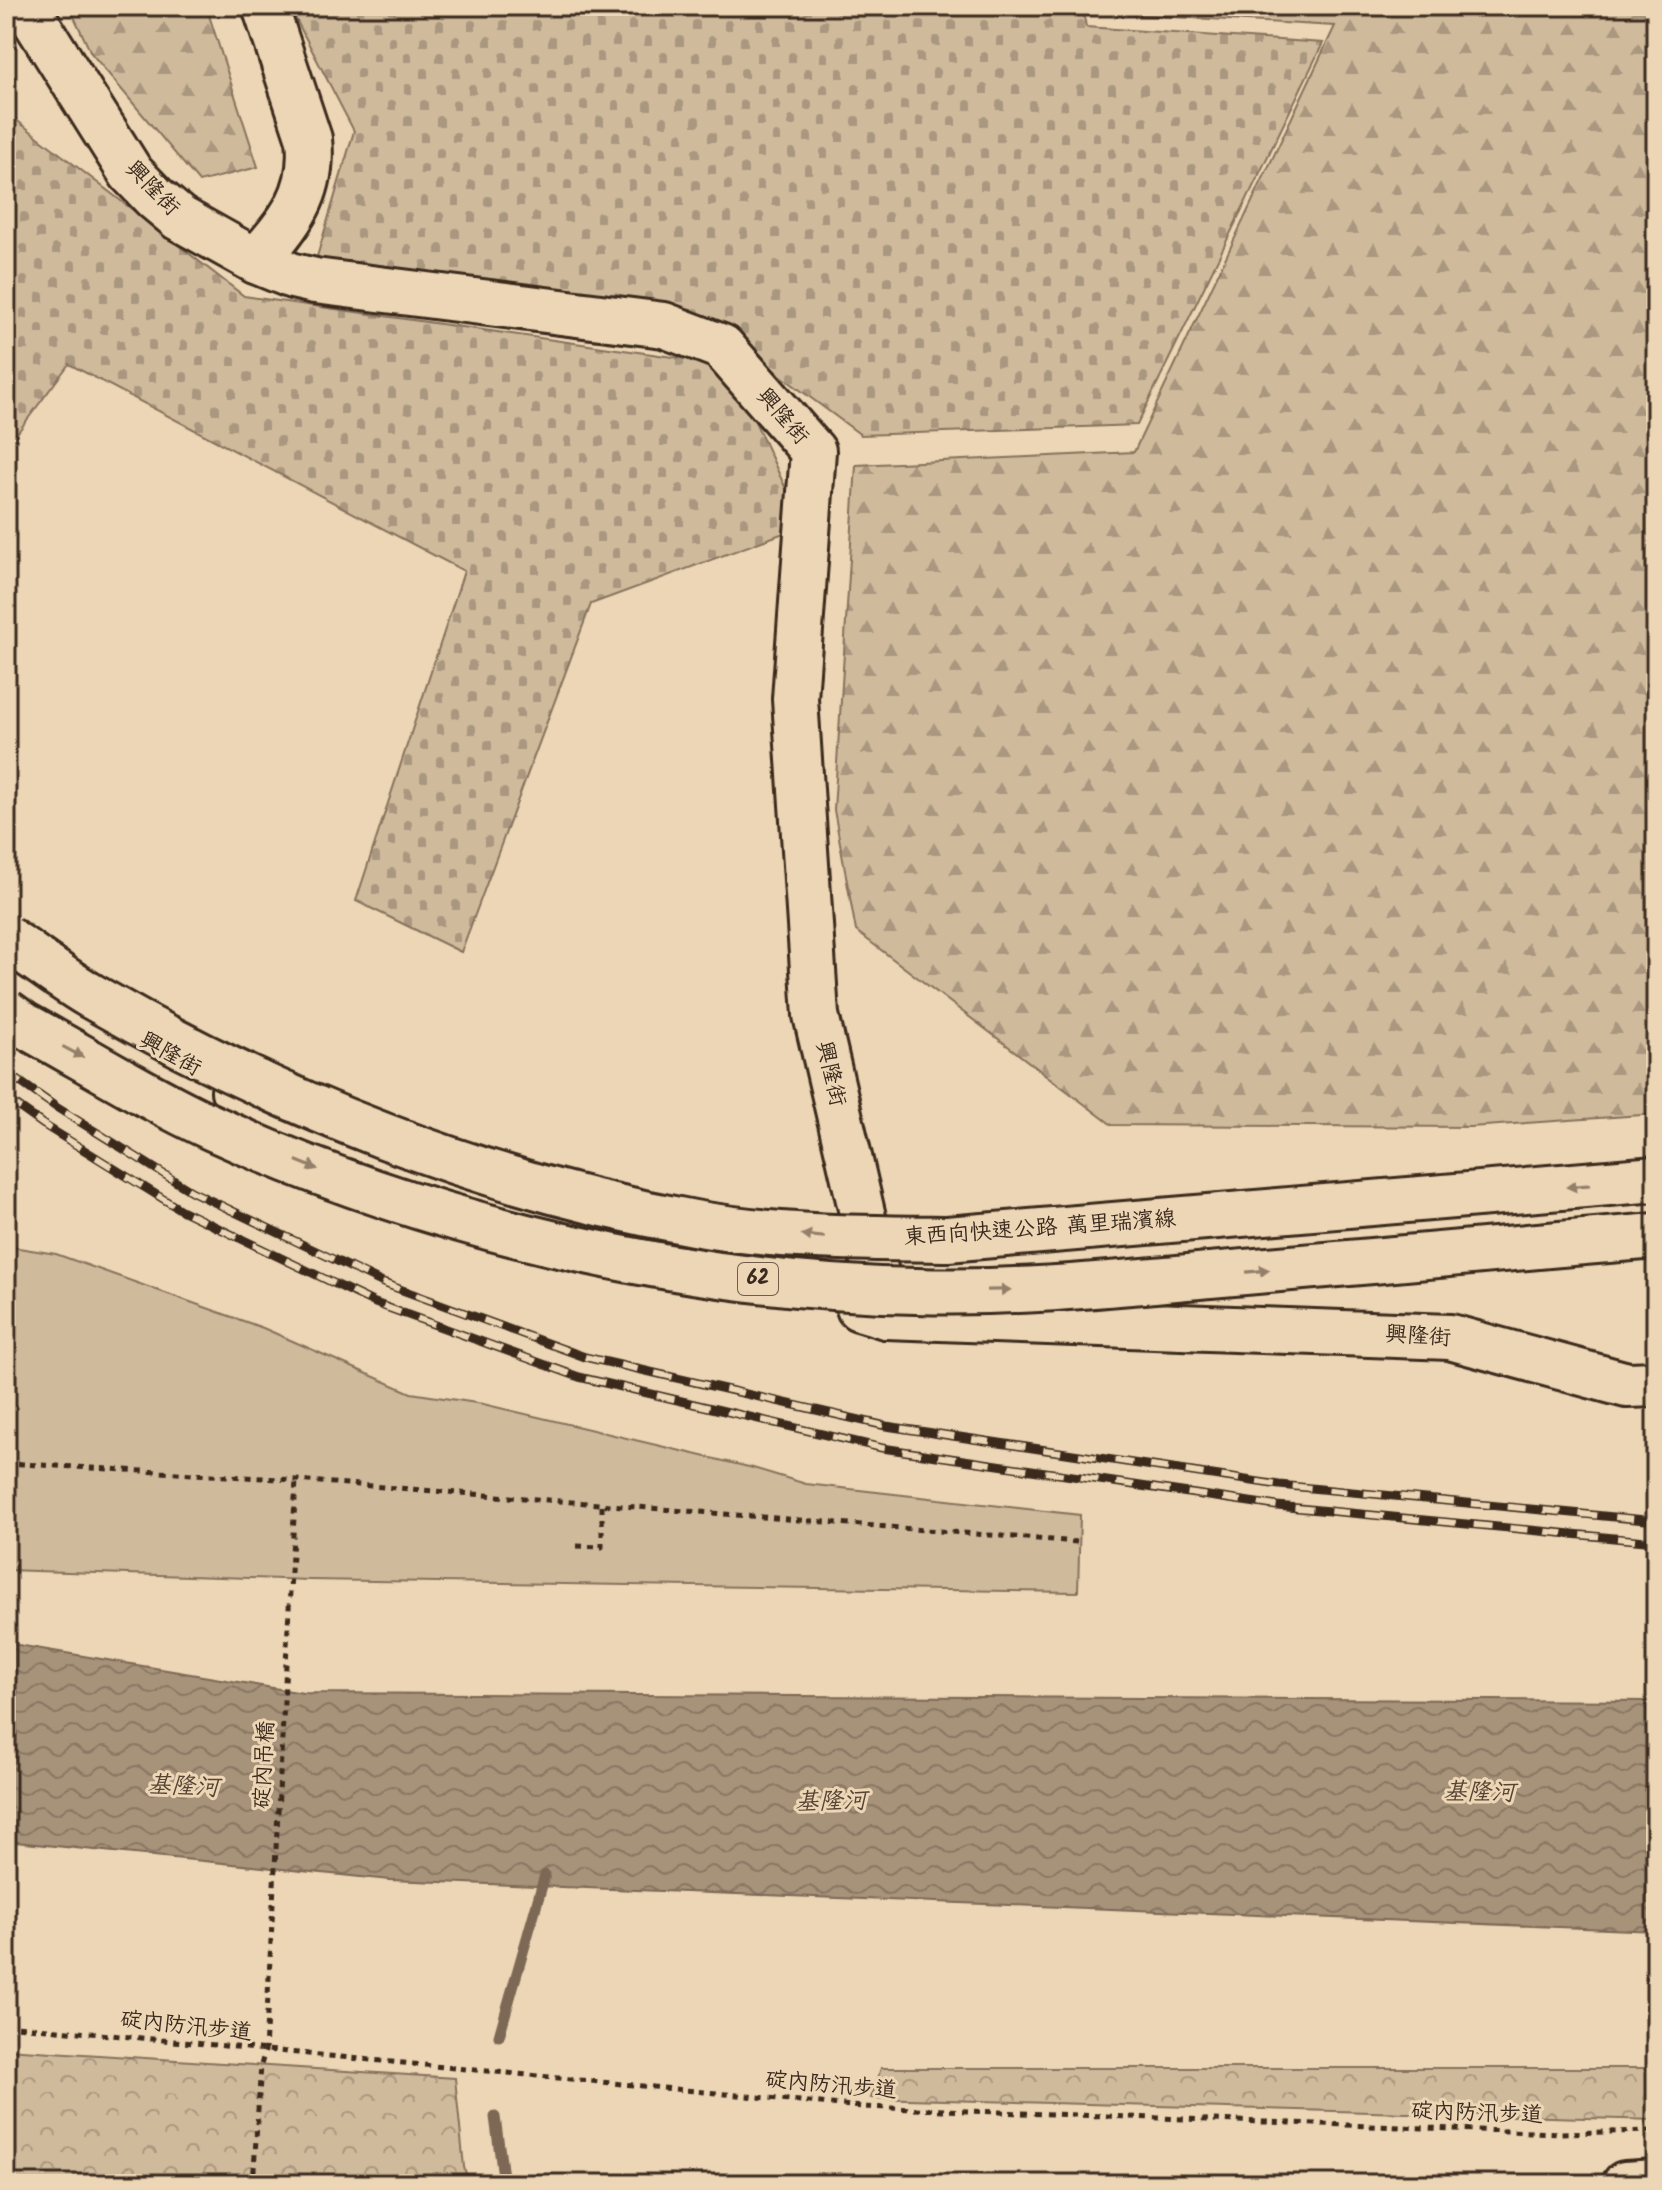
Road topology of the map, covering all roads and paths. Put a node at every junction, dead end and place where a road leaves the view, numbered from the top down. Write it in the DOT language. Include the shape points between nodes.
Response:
graph roads {
  1 [pos="26,6"];
  2 [pos="265,6"];
  3 [pos="256,261"];
  4 [pos="6,938"];
  5 [pos="6,961"];
  6 [pos="6,1012"];
  7 [pos="1656,1179"];
  8 [pos="1656,1236"];
  9 [pos="886,1316"];
  10 [pos="1656,1384"];
  11 [pos="6,1463"];
  12 [pos="296,1480"];
  13 [pos="602,1504"];
  14 [pos="1077,1542"];
  15 [pos="577,1546"];
  16 [pos="6,2025"];
  17 [pos="265,2051"];
  18 [pos="1656,2131"];
  19 [pos="1656,2182"];
  20 [pos="253,2184"];
  21 [pos="1625,2184"];
  1 -- 3 [label="main road, 興隆街" via="131,173 179,218"];
  2 -- 3 [label="main road" via="312,162 308,186 282,231"];
  3 -- 9 [label="main road, 興隆街" via="315,281 664,325 722,347 813,451 795,699 816,1015"];
  7 -- 4 [label="main road, 東西向快速公路 萬里瑞濱線 / 62, one-way, bridge" via="947,1239 832,1238 695,1223 540,1188 379,1134 252,1081 90,995"];
  5 -- 9 [label="main road, 興隆街" via="312,1133 465,1192"];
  6 -- 8 [label="main road, 62, one-way, bridge" via="212,1127 384,1196 528,1237 668,1267 798,1284 916,1291 1048,1289"];
  9 -- 10 [label="main road, 興隆街" via="1450,1337 1627,1385"];
  11 -- 12 [label="path"];
  12 -- 13 [label="path"];
  12 -- 17 [label="path, 碇內吊橋"];
  13 -- 14 [label="path"];
  13 -- 15 [label="path" via="602,1547"];
  16 -- 17 [label="path, 碇內防汛步道"];
  17 -- 18 [label="path, 碇內防汛步道" via="862,2107 1560,2133"];
  17 -- 20 [label="path, 碇內吊橋"];
  19 -- 21 [label="main road"];
}
